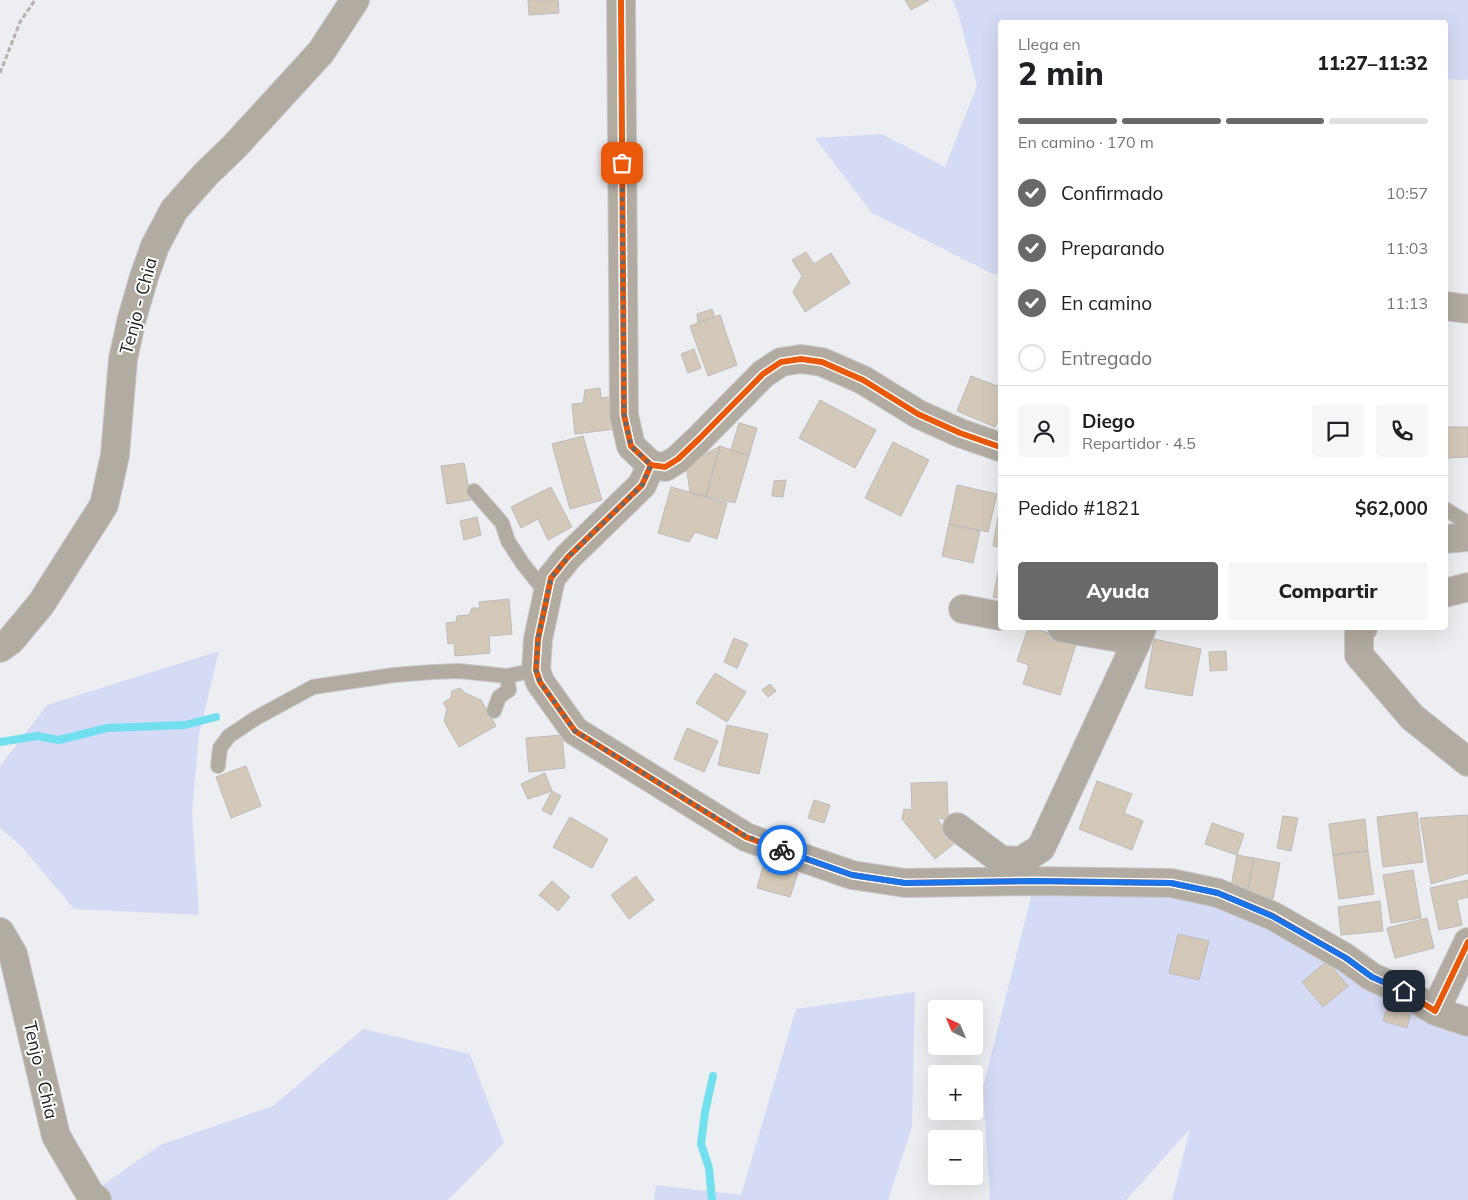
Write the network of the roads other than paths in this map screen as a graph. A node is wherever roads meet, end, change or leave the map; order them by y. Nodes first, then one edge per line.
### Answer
1 (355, 0) edge
2 (621, 0) edge
3 (1448, 306) edge
4 (1468, 309) edge
5 (998, 446) edge
6 (651, 465) junction
7 (474, 491) dead end
8 (1448, 511) edge
9 (1468, 523) edge
10 (1468, 537) edge
11 (1448, 539) edge
12 (1468, 587) edge
13 (1448, 592) edge
14 (547, 594) junction
15 (964, 609) dead end
16 (998, 616) edge
17 (1088, 630) edge
18 (1361, 630) edge
19 (1139, 634) edge
20 (0, 648) edge
21 (536, 670) junction
22 (507, 676) junction
23 (494, 711) dead end
24 (1468, 762) edge
25 (218, 766) dead end
26 (958, 828) dead end
27 (0, 932) edge
28 (1468, 942) edge
29 (1435, 1012) junction
30 (1468, 1022) edge
31 (97, 1200) edge

1 - 20 street, Tenjo - Chia
2 - 6 street
3 - 4 street
5 - 6 street
6 - 14 street
7 - 14 lane
8 - 9 lane
10 - 11 street
12 - 13 street
14 - 21 street
15 - 16 street
17 - 19 street
18 - 24 street
19 - 26 street
21 - 22 lane
21 - 29 street
22 - 23 lane
22 - 25 lane
27 - 31 street, Tenjo - Chia
28 - 29 street
29 - 30 street

